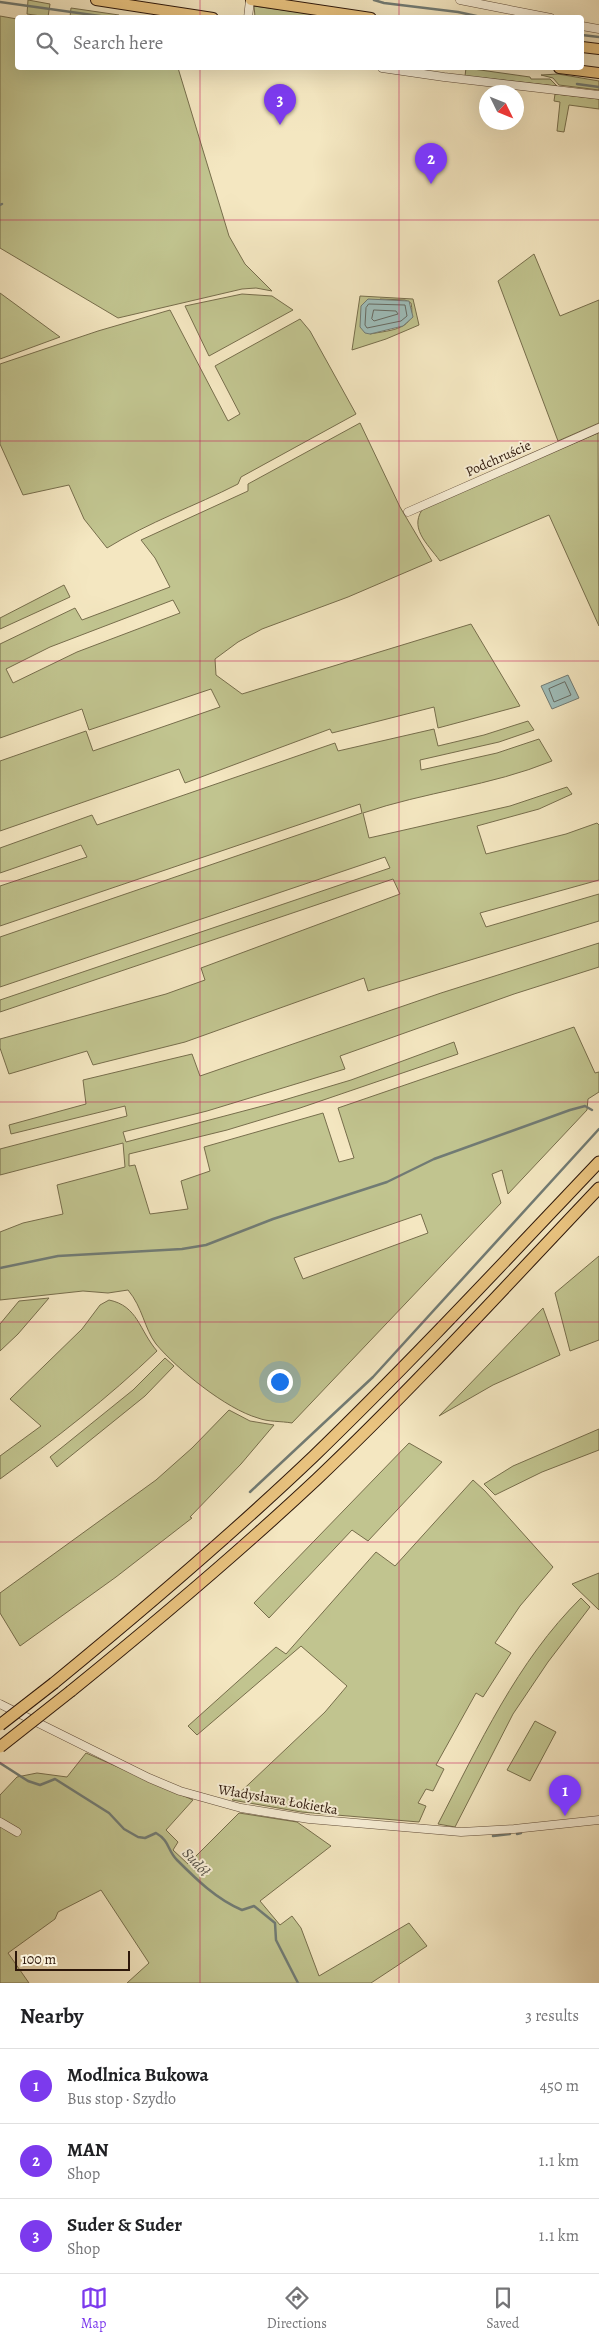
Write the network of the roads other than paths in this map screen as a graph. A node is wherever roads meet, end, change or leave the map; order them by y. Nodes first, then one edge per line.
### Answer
1 (96, 0) edge
2 (250, 0) edge
3 (460, 0) edge
4 (194, 15) edge
5 (248, 15) edge
6 (350, 15) edge
7 (536, 15) edge
8 (584, 26) edge
9 (599, 29) edge
10 (584, 47) edge
11 (599, 49) edge
12 (396, 70) edge
13 (445, 70) edge
14 (575, 70) edge
15 (599, 73) edge
16 (444, 77) junction
17 (599, 95) edge
18 (599, 428) edge
19 (408, 512) dead end
20 (599, 1162) edge
21 (599, 1188) edge
22 (0, 1704) edge
23 (0, 1725) edge
24 (0, 1747) edge
25 (599, 1820) edge
26 (0, 1822) edge
27 (17, 1832) dead end

1 - 4 main road
2 - 5 street
2 - 6 main road
3 - 7 street
8 - 9 street
10 - 11 main road
12 - 16 street
13 - 16 street
14 - 15 main road
16 - 17 street
18 - 19 street, Podchruście
20 - 23 highway, bridge
21 - 24 highway, bridge
22 - 25 street, Władysława Łokietka
26 - 27 street

